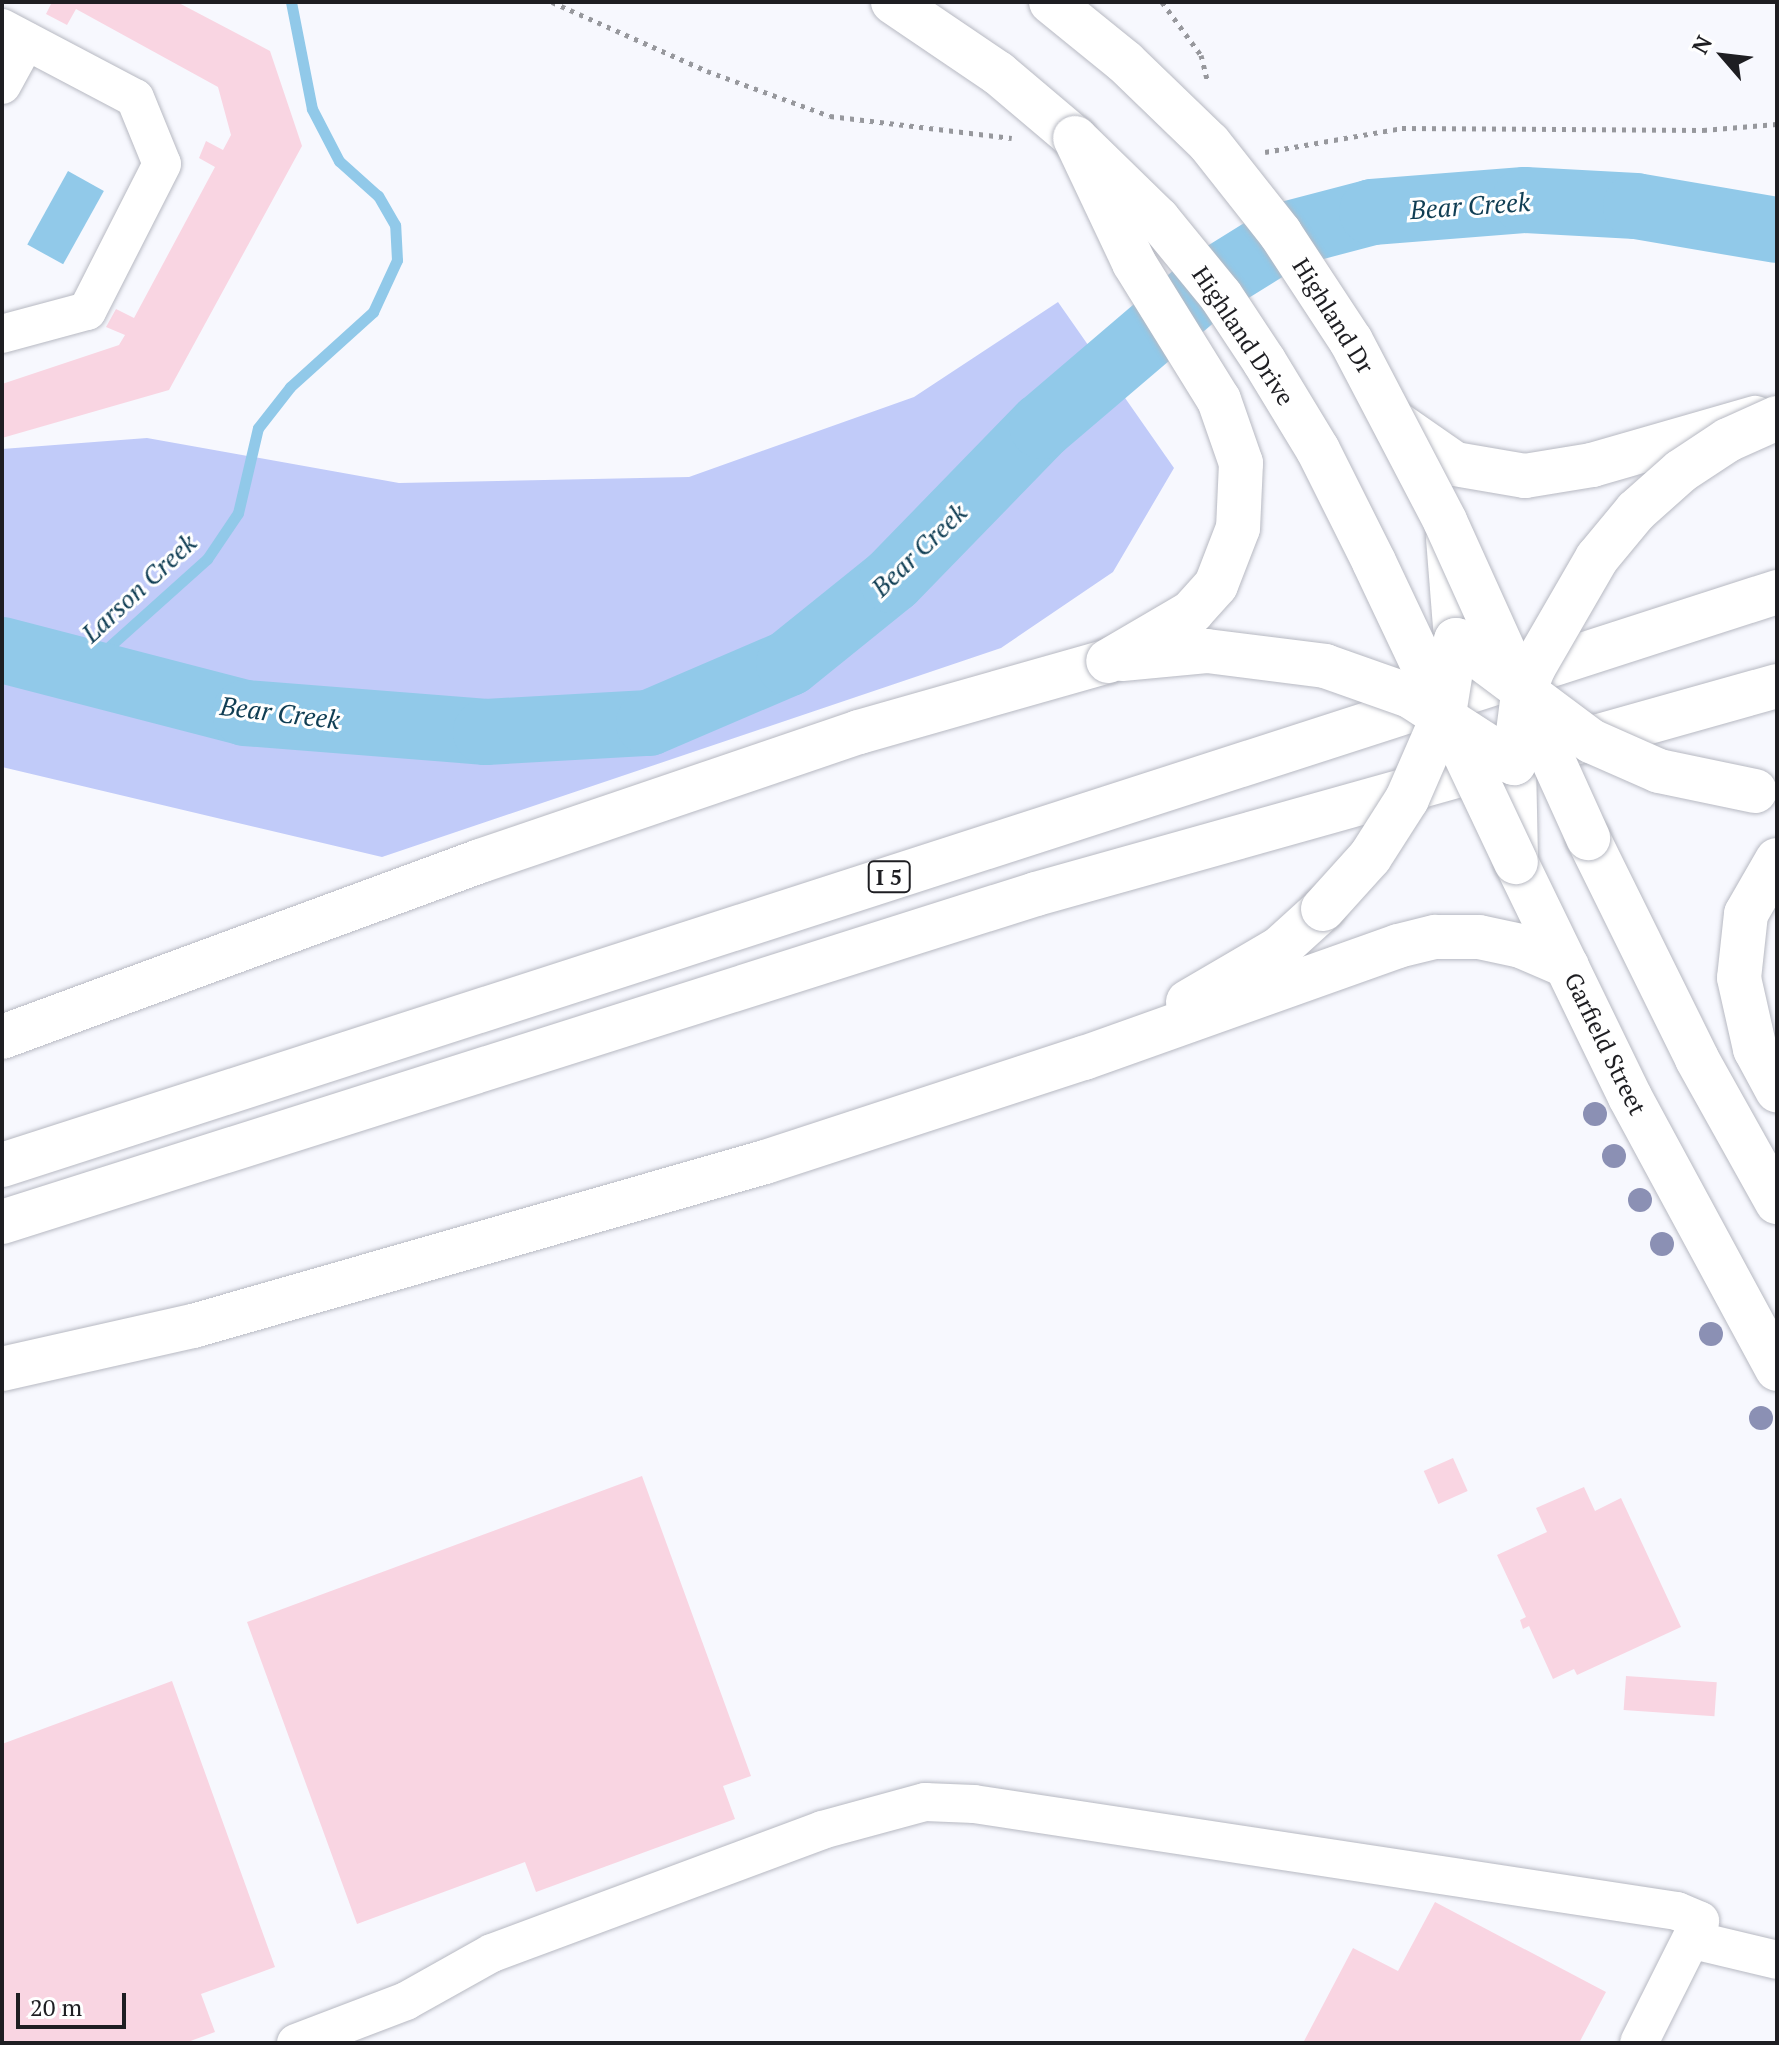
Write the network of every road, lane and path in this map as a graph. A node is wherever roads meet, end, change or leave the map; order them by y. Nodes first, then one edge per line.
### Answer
1 (893, 2) edge
2 (1051, 2) edge
3 (14, 35) edge
4 (2, 85) edge
5 (1075, 138) junction
6 (2, 334) edge
7 (1777, 415) edge
8 (1399, 425) junction
9 (1445, 521) junction
10 (1374, 562) junction
11 (1777, 592) edge
12 (1456, 640) junction
13 (1108, 661) junction
14 (1777, 686) edge
15 (1523, 694) junction
16 (1444, 714) junction
17 (1514, 763) junction
18 (1766, 792) edge
19 (1588, 838) junction
20 (1777, 860) edge
21 (1516, 862) junction
22 (1567, 966) junction
23 (2, 1037) edge
24 (1084, 1058) junction
25 (1777, 1090) edge
26 (2, 1165) edge
27 (1777, 1202) edge
28 (2, 1222) edge
29 (2, 1369) edge
30 (1777, 1369) edge
31 (1693, 1940) junction
32 (1777, 1960) edge
33 (296, 2043) edge
34 (1639, 2043) edge

1 - 5 main road
2 - 8 main road, Highland Dr, bridge
3 - 4 lane
3 - 6 lane
5 - 10 main road, Highland Drive, bridge
5 - 13 main road, bridge
7 - 8 main road
7 - 15 main road, bridge
8 - 9 main road, Highland Dr, bridge
9 - 12 main road, bridge
9 - 15 main road, Highland Dr, bridge
10 - 12 main road, bridge
10 - 16 main road, bridge
11 - 26 main road, I 5
12 - 15 main road, bridge
12 - 16 main road, bridge
13 - 16 main road, bridge
13 - 23 main road
14 - 28 main road
15 - 17 main road, bridge
15 - 18 main road, bridge
15 - 19 main road, bridge
16 - 17 main road, bridge
16 - 21 main road, Garfield Street, bridge
16 - 24 main road, bridge
17 - 19 main road, bridge
17 - 21 main road, bridge
19 - 27 main road
20 - 25 main road
21 - 22 main road, Garfield Street
22 - 24 main road
22 - 30 main road, Garfield Street
24 - 29 main road
31 - 32 lane
31 - 33 lane
31 - 34 lane

